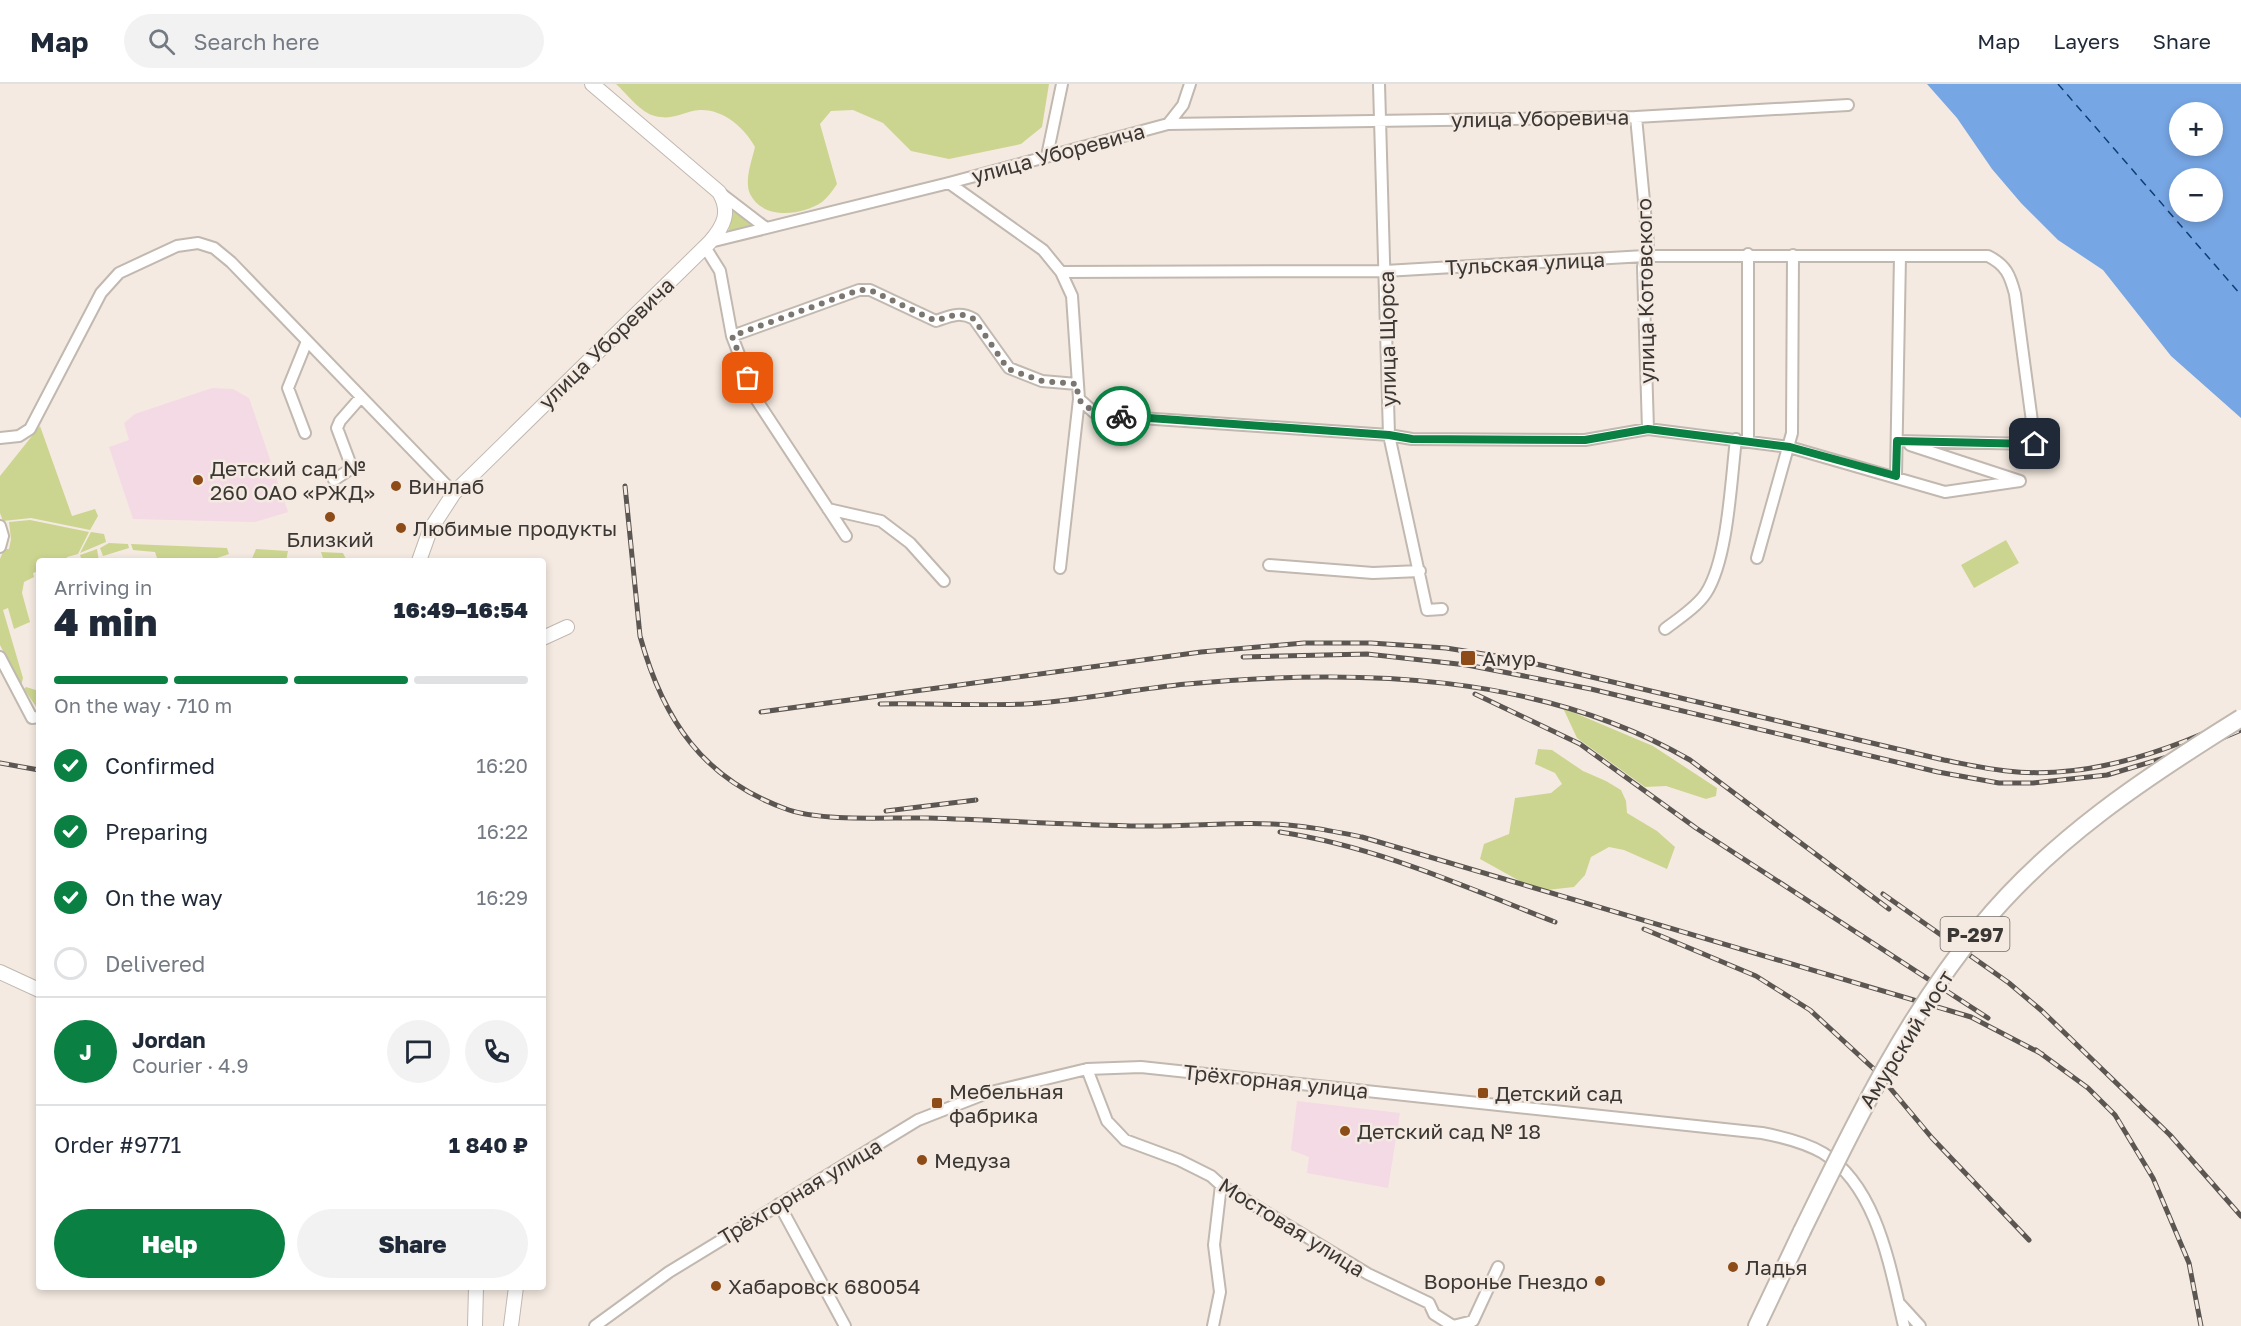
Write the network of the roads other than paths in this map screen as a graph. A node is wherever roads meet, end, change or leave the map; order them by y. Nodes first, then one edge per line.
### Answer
1 (592, 84) edge
2 (1062, 84) edge
3 (1190, 84) edge
4 (1379, 84) edge
5 (1848, 105) dead end
6 (1636, 117) junction
7 (1379, 120) junction
8 (1168, 124) junction
9 (1047, 156) junction
10 (949, 183) junction
11 (719, 192) junction
12 (766, 228) junction
13 (707, 245) junction
14 (1748, 254) junction
15 (1793, 255) junction
16 (1645, 256) junction
17 (1900, 256) junction
18 (1385, 271) junction
19 (1061, 272) junction
20 (732, 336) junction
21 (307, 341) junction
22 (1077, 384) junction
23 (362, 397) junction
24 (1078, 399) junction
25 (1648, 429) junction
26 (305, 433) dead end
27 (1389, 435) junction
28 (0, 438) edge
29 (1742, 439) junction
30 (1897, 441) junction
31 (1790, 447) junction
32 (1896, 476) junction
33 (334, 480) dead end
34 (454, 493) junction
35 (828, 509) junction
36 (0, 526) edge
37 (846, 536) dead end
38 (0, 547) edge
39 (420, 558) edge
40 (1757, 558) dead end
41 (1269, 565) dead end
42 (1060, 568) dead end
43 (1420, 572) junction
44 (944, 581) dead end
45 (1442, 609) dead end
46 (567, 627) dead end
47 (1665, 629) dead end
48 (546, 637) edge
49 (0, 657) edge
50 (36, 717) edge
51 (2241, 718) edge
52 (0, 972) edge
53 (36, 989) edge
54 (1087, 1069) junction
55 (1221, 1185) junction
56 (779, 1204) junction
57 (1498, 1267) dead end
58 (476, 1290) edge
59 (516, 1290) edge
60 (1898, 1303) junction
61 (476, 1326) edge
62 (511, 1326) edge
63 (595, 1326) edge
64 (845, 1326) edge
65 (1213, 1326) edge
66 (1757, 1326) edge
67 (1904, 1326) edge
68 (1920, 1326) edge

1 - 11 main road
2 - 9 street
3 - 8 street
4 - 7 street, улица Щорса
5 - 6 street, улица Уборевича
6 - 7 street, улица Уборевича
6 - 16 street, улица Котовского
7 - 8 street, улица Уборевича
7 - 18 street, улица Щорса
8 - 9 street, улица Уборевича
9 - 10 street, улица Уборевича
10 - 12 street, улица Уборевича
10 - 19 street
11 - 12 street
11 - 13 main road
12 - 13 street, улица Уборевича
13 - 20 street
13 - 34 main road, улица Уборевича
14 - 15 street, Тульская улица
14 - 16 street, Тульская улица
14 - 29 street
15 - 17 street, Тульская улица
15 - 31 street
16 - 18 street, Тульская улица
16 - 25 street, улица Котовского
17 - 30 street
17 - 30 street, Тульская улица
18 - 19 street, Тульская улица
18 - 27 street, улица Щорса
19 - 22 street
20 - 22 street
20 - 35 street
21 - 23 street
21 - 26 street
21 - 28 street
22 - 24 street
23 - 33 street
23 - 34 street
24 - 27 street
24 - 42 street
25 - 27 street
25 - 29 street
27 - 43 street, улица Щорса
29 - 31 street
29 - 47 street
30 - 32 street
30 - 32 street
31 - 32 street
31 - 40 street
34 - 39 main road, улица Уборевича
35 - 37 street
35 - 44 street
36 - 38 street
41 - 43 street
43 - 45 street, улица Щорса
46 - 48 main road
49 - 50 street
51 - 66 highway, Амурский мост / Р-297, bridge
52 - 53 main road
54 - 55 street, Мостовая улица
54 - 56 street, Трёхгорная улица
54 - 60 street, Трёхгорная улица
55 - 57 street, Мостовая улица
55 - 65 street
56 - 63 street, Трёхгорная улица
56 - 64 street
58 - 61 main road
59 - 62 main road
60 - 67 street, Трёхгорная улица
60 - 68 street

